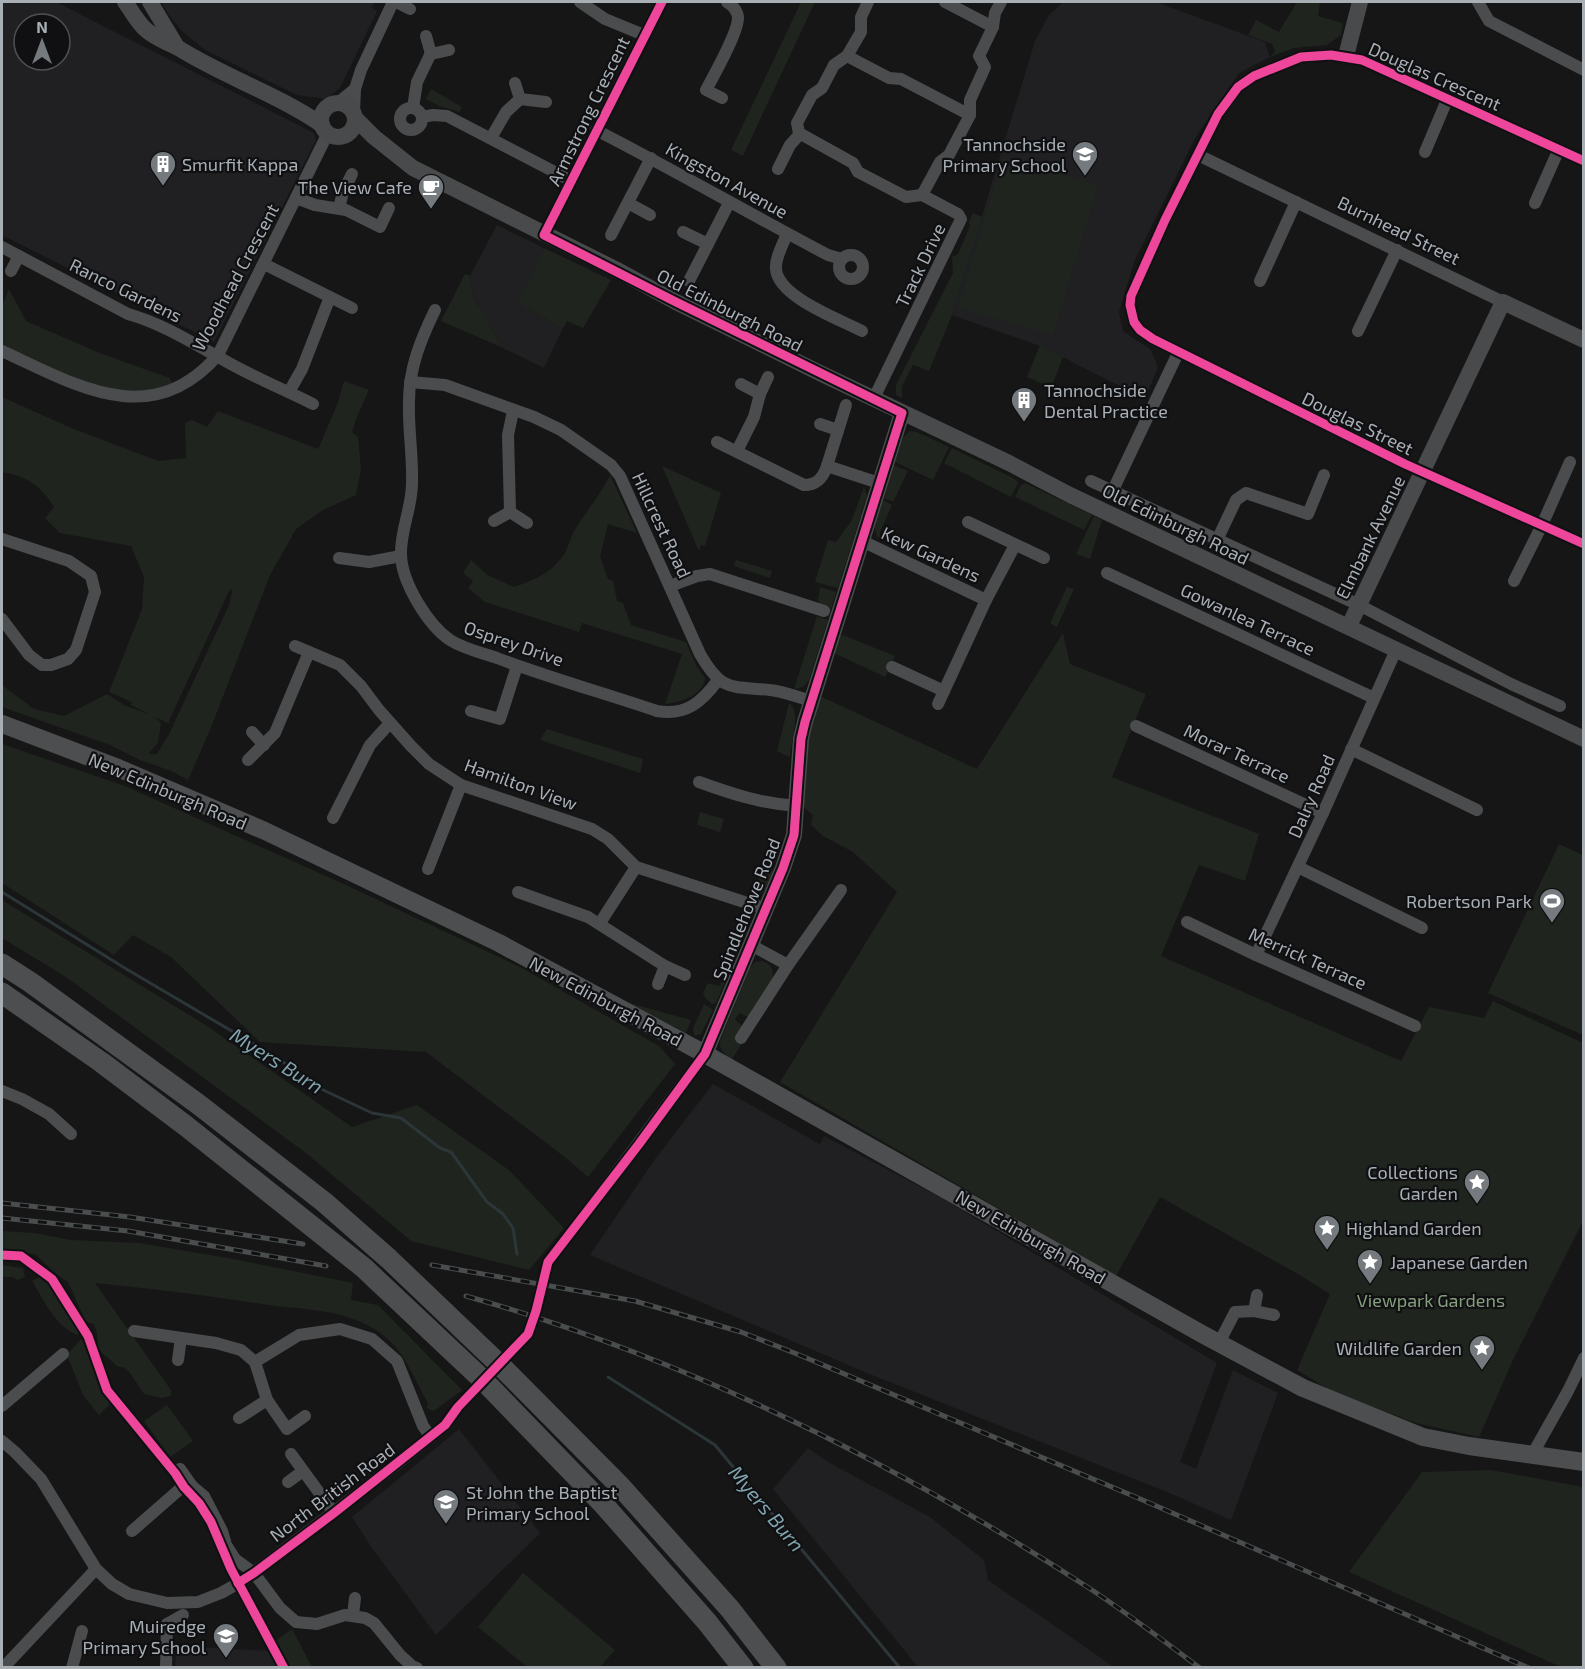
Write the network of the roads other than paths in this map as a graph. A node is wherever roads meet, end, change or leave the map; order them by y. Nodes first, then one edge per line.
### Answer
1 (125, 2) edge
2 (150, 2) edge
3 (394, 2) edge
4 (580, 2) edge
5 (662, 2) edge
6 (727, 2) edge
7 (868, 2) edge
8 (945, 2) edge
9 (1001, 2) edge
10 (1360, 2) edge
11 (1478, 2) edge
12 (410, 9) dead end
13 (993, 27) junction
14 (644, 35) junction
15 (426, 36) dead end
16 (177, 48) junction
17 (449, 50) dead end
18 (431, 53) junction
19 (847, 56) junction
20 (1346, 56) junction
21 (1584, 70) edge
22 (515, 83) dead end
23 (355, 89) junction
24 (722, 98) dead end
25 (520, 99) junction
26 (1447, 99) junction
27 (546, 102) dead end
28 (334, 104) junction
29 (298, 108) junction
30 (354, 115) junction
31 (970, 115) junction
32 (325, 129) junction
33 (596, 130) junction
34 (348, 134) junction
35 (800, 134) junction
36 (374, 137) junction
37 (491, 138) junction
38 (1559, 149) junction
39 (1425, 152) dead end
40 (1198, 156) junction
41 (651, 158) junction
42 (1584, 161) edge
43 (778, 169) dead end
44 (352, 174) dead end
45 (572, 181) junction
46 (922, 195) junction
47 (296, 198) junction
48 (1296, 202) junction
49 (628, 203) junction
50 (729, 203) junction
51 (1535, 203) dead end
52 (339, 208) junction
53 (389, 208) dead end
54 (650, 215) dead end
55 (683, 232) dead end
56 (787, 234) junction
57 (544, 235) junction
58 (611, 235) dead end
59 (708, 244) junction
60 (2, 247) edge
61 (1397, 250) junction
62 (19, 256) junction
63 (842, 259) dead end
64 (264, 264) junction
65 (11, 272) dead end
66 (689, 281) dead end
67 (1260, 281) dead end
68 (330, 297) junction
69 (1503, 302) junction
70 (352, 308) dead end
71 (435, 310) dead end
72 (1131, 313) joint
73 (862, 331) dead end
74 (1358, 332) dead end
75 (1584, 340) edge
76 (2, 351) edge
77 (1178, 353) junction
78 (218, 355) junction
79 (768, 377) dead end
80 (410, 382) junction
81 (741, 384) dead end
82 (289, 392) junction
83 (760, 394) junction
84 (874, 398) junction
85 (313, 404) dead end
86 (846, 405) dead end
87 (513, 411) junction
88 (902, 413) junction
89 (820, 424) dead end
90 (838, 430) junction
91 (717, 442) dead end
92 (737, 452) junction
93 (1570, 462) dead end
94 (827, 466) junction
95 (1423, 473) junction
96 (1324, 475) dead end
97 (1091, 481) dead end
98 (879, 483) junction
99 (1113, 490) junction
100 (510, 512) junction
101 (494, 521) dead end
102 (968, 522) dead end
103 (527, 524) dead end
104 (1542, 525) junction
105 (1218, 538) junction
106 (2, 539) edge
107 (862, 541) junction
108 (1584, 544) edge
109 (1015, 545) junction
110 (401, 556) junction
111 (339, 558) dead end
112 (1044, 558) dead end
113 (1107, 573) dead end
114 (1514, 581) dead end
115 (670, 586) junction
116 (986, 600) junction
117 (1359, 605) junction
118 (825, 611) dead end
119 (2, 619) edge
120 (1349, 626) junction
121 (295, 646) dead end
122 (1396, 650) junction
123 (309, 652) junction
124 (518, 666) junction
125 (892, 667) dead end
126 (718, 680) junction
127 (944, 691) junction
128 (1374, 698) junction
129 (811, 701) junction
130 (938, 704) dead end
131 (1560, 706) dead end
132 (471, 711) dead end
133 (390, 723) junction
134 (2, 724) edge
135 (1136, 726) dead end
136 (252, 732) dead end
137 (1584, 739) edge
138 (264, 745) junction
139 (1351, 749) junction
140 (248, 760) dead end
141 (699, 783) dead end
142 (461, 784) junction
143 (798, 806) junction
144 (1477, 810) dead end
145 (1323, 813) junction
146 (333, 818) dead end
147 (636, 867) junction
148 (1298, 867) junction
149 (428, 868) dead end
150 (841, 890) dead end
151 (518, 892) dead end
152 (766, 909) junction
153 (1187, 922) dead end
154 (600, 923) junction
155 (1422, 928) dead end
156 (751, 945) junction
157 (1256, 955) junction
158 (2, 964) edge
159 (665, 966) junction
160 (788, 966) junction
161 (685, 975) dead end
162 (658, 984) dead end
163 (2, 993) edge
164 (739, 1017) dead end
165 (750, 1026) junction
166 (1414, 1026) dead end
167 (741, 1038) dead end
168 (705, 1054) junction
169 (2, 1091) edge
170 (70, 1134) dead end
171 (588, 1210) dead end
172 (1257, 1294) dead end
173 (1254, 1311) junction
174 (1274, 1315) dead end
175 (134, 1331) dead end
176 (181, 1338) junction
177 (1219, 1343) junction
178 (63, 1354) dead end
179 (1584, 1358) edge
180 (178, 1360) dead end
181 (255, 1362) junction
182 (267, 1400) junction
183 (2, 1406) edge
184 (305, 1416) dead end
185 (239, 1418) dead end
186 (445, 1425) dead end
187 (430, 1437) junction
188 (2, 1441) edge
189 (291, 1454) dead end
190 (1532, 1455) junction
191 (1584, 1462) edge
192 (180, 1469) dead end
193 (303, 1471) junction
194 (288, 1482) dead end
195 (192, 1486) junction
196 (334, 1513) junction
197 (132, 1531) dead end
198 (96, 1569) junction
199 (254, 1573) junction
200 (355, 1598) dead end
201 (183, 1615) dead end
202 (353, 1615) junction
203 (154, 1618) dead end
204 (167, 1624) junction
205 (82, 1631) dead end
206 (4, 1662) edge
207 (413, 1667) edge
208 (72, 1668) edge
209 (166, 1668) edge
210 (743, 1668) edge
211 (776, 1668) edge

1 - 16 main road
2 - 16 main road
3 - 12 street
3 - 23 street
4 - 14 street
5 - 14 street, Armstrong Crescent
6 - 24 street
7 - 19 street
8 - 13 street
9 - 13 street
10 - 20 main road
11 - 21 street
13 - 31 street
14 - 33 street, Armstrong Crescent
15 - 18 street
16 - 29 main road
17 - 18 street
18 - 37 street
19 - 31 street
19 - 35 street
20 - 26 street, Douglas Crescent
20 - 40 street, Douglas Crescent
22 - 25 street
23 - 28 street
23 - 30 street
25 - 27 street
25 - 37 street
26 - 38 street, Douglas Crescent
26 - 39 street
28 - 29 main road
28 - 30 main road, Old Edinburgh Road
28 - 32 main road
29 - 32 main road
30 - 34 main road
30 - 36 main road, Old Edinburgh Road
31 - 46 street
32 - 34 main road
32 - 47 street, Woodhead Crescent
33 - 41 street, Kingston Avenue
33 - 45 street, Armstrong Crescent
34 - 36 main road
35 - 43 street
35 - 46 street, Track Drive
36 - 57 main road, Old Edinburgh Road
37 - 45 street
38 - 42 street, Douglas Crescent
38 - 51 street
40 - 48 street, Burnhead Street
40 - 72 street, Douglas Crescent
41 - 49 street
41 - 50 street, Kingston Avenue
44 - 52 street
45 - 57 street, Armstrong Crescent
46 - 84 street, Track Drive
47 - 52 street
47 - 64 street, Woodhead Crescent
48 - 61 street, Burnhead Street
48 - 67 street
49 - 54 street
49 - 58 street
50 - 56 street, Kingston Avenue
50 - 59 street
52 - 53 street
55 - 59 street
56 - 63 street, Kingston Avenue
56 - 73 street
57 - 84 main road, Old Edinburgh Road
59 - 66 street
60 - 62 street, Ranco Gardens
61 - 69 street, Burnhead Street
61 - 74 street
62 - 65 street
62 - 78 street, Ranco Gardens
64 - 68 street
64 - 78 street, Woodhead Crescent
68 - 70 street
68 - 82 street
69 - 75 main road, Burnhead Street
69 - 95 main road, Elmbank Avenue
71 - 80 street, Osprey Drive
72 - 77 street, Douglas Street
76 - 78 street, Woodhead Crescent
77 - 95 street, Douglas Street
77 - 99 street
78 - 82 street, Ranco Gardens
79 - 83 street
80 - 87 street, Hillcrest Road
80 - 110 street, Osprey Drive
81 - 83 street
82 - 85 street, Ranco Gardens
83 - 92 street
84 - 88 main road, Old Edinburgh Road
86 - 90 street
87 - 100 street
87 - 115 street, Hillcrest Road
88 - 98 main road, Spindlehowe Road
88 - 120 main road, Old Edinburgh Road
89 - 90 street
90 - 94 street
91 - 92 street
92 - 94 street
93 - 104 street
94 - 98 street
95 - 104 street, Douglas Street
95 - 117 main road, Elmbank Avenue
96 - 105 street
97 - 99 street, Old Edinburgh Road
98 - 107 main road, Spindlehowe Road
99 - 105 street, Old Edinburgh Road
100 - 101 street
100 - 103 street
102 - 109 street
104 - 108 street, Douglas Street
104 - 114 street
105 - 117 street, Old Edinburgh Road
106 - 119 street
107 - 116 street, Kew Gardens
107 - 129 main road, Spindlehowe Road
109 - 112 street
109 - 116 street, Kew Gardens
110 - 111 street
110 - 124 street, Osprey Drive
113 - 128 street, Gowanlea Terrace
115 - 118 street
115 - 126 street, Hillcrest Road
116 - 127 street, Kew Gardens
117 - 120 main road, Elmbank Avenue
117 - 131 street, Old Edinburgh Road
120 - 122 main road, Old Edinburgh Road
121 - 123 street, Hamilton View
122 - 128 street, Dalry Road
122 - 137 main road, Old Edinburgh Road
123 - 133 street, Hamilton View
123 - 138 street
124 - 126 street, Osprey Drive
124 - 132 street
125 - 127 street
126 - 129 street
127 - 130 street, Kew Gardens
128 - 139 street, Dalry Road
129 - 143 main road, Spindlehowe Road
133 - 142 street, Hamilton View
133 - 146 street
134 - 168 main road, New Edinburgh Road
135 - 145 street, Morar Terrace
136 - 138 street
138 - 140 street
139 - 144 street
139 - 145 street, Dalry Road
141 - 143 street
142 - 147 street, Hamilton View
142 - 149 street
143 - 152 main road, Spindlehowe Road
145 - 148 street, Dalry Road
147 - 152 street, Hamilton View
147 - 154 street
148 - 155 street
148 - 157 street, Dalry Road
150 - 160 street
151 - 154 street
152 - 156 main road, Spindlehowe Road
153 - 157 street, Merrick Terrace
154 - 159 street
156 - 160 street
156 - 168 main road, Spindlehowe Road
157 - 166 street, Merrick Terrace
158 - 211 highway
159 - 161 street
159 - 162 street
160 - 165 street
163 - 210 highway
164 - 165 street
165 - 167 street
168 - 171 street, Spindlehowe Road
168 - 177 main road, New Edinburgh Road
169 - 170 street
172 - 173 street
173 - 174 street
173 - 177 street
175 - 176 street
176 - 180 street
176 - 181 street
177 - 190 main road, New Edinburgh Road
178 - 183 street
179 - 190 street
181 - 182 street
181 - 187 street
182 - 184 street
182 - 185 street
186 - 187 street, North British Road
187 - 196 street, North British Road
188 - 198 street, North British Road
189 - 193 street
190 - 191 main road, New Edinburgh Road
192 - 195 street
193 - 194 street
193 - 196 street
195 - 197 street
195 - 199 street
196 - 199 street, North British Road
198 - 199 street, North British Road
198 - 206 street
199 - 202 street
200 - 202 street
201 - 204 street
202 - 207 street
203 - 204 street
204 - 209 street
205 - 208 street

